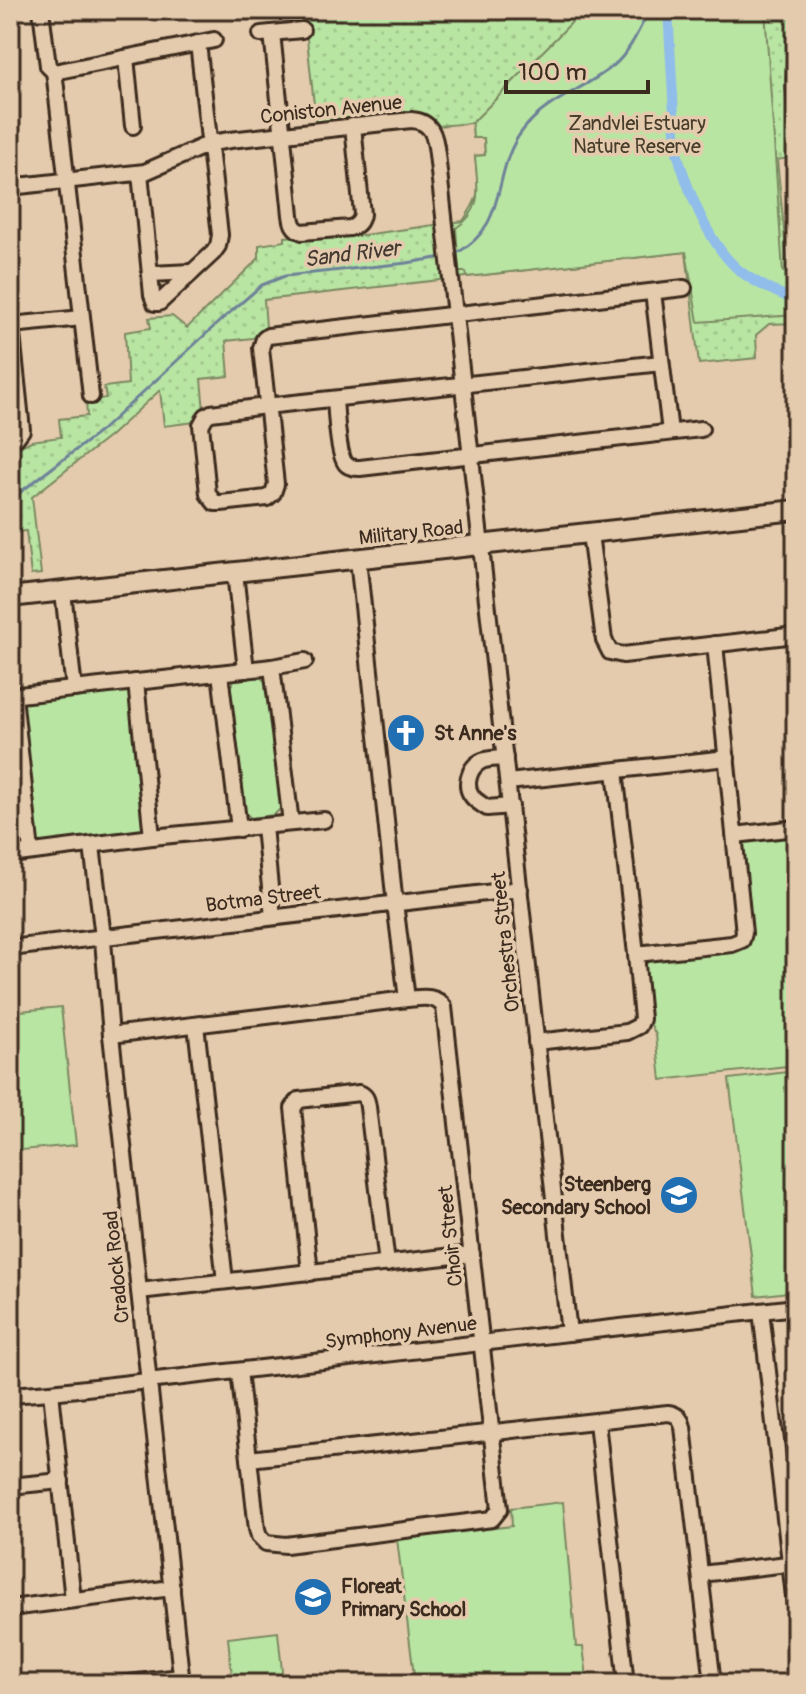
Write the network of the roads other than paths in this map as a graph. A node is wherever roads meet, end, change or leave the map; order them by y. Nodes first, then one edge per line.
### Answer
1 (41, 10) edge
2 (302, 30) dead end
3 (214, 40) dead end
4 (198, 43) junction
5 (126, 58) junction
6 (54, 72) junction
7 (133, 126) dead end
8 (353, 126) junction
9 (282, 134) junction
10 (211, 143) junction
11 (140, 173) junction
12 (67, 181) junction
13 (10, 187) edge
14 (192, 272) junction
15 (150, 274) junction
16 (684, 288) dead end
17 (653, 292) junction
18 (455, 313) junction
19 (10, 315) edge
20 (82, 318) junction
21 (11, 325) edge
22 (661, 363) junction
23 (463, 385) junction
24 (91, 396) dead end
25 (335, 399) junction
26 (266, 406) junction
27 (701, 429) dead end
28 (670, 432) junction
29 (10, 440) edge
30 (470, 455) junction
31 (796, 510) edge
32 (590, 534) junction
33 (481, 546) junction
34 (358, 559) junction
35 (235, 573) junction
36 (63, 592) junction
37 (10, 598) edge
38 (796, 635) edge
39 (715, 644) junction
40 (305, 661) dead end
41 (272, 667) junction
42 (246, 670) junction
43 (220, 673) junction
44 (136, 682) junction
45 (74, 689) junction
46 (12, 696) edge
47 (505, 758) junction
48 (727, 758) junction
49 (615, 771) junction
50 (508, 782) junction
51 (511, 806) junction
52 (324, 820) dead end
53 (291, 823) junction
54 (264, 827) junction
55 (796, 828) edge
56 (239, 829) junction
57 (735, 835) junction
58 (152, 837) junction
59 (92, 846) junction
60 (31, 852) junction
61 (10, 855) edge
62 (520, 889) junction
63 (395, 904) junction
64 (273, 917) junction
65 (103, 938) junction
66 (10, 948) edge
67 (636, 954) junction
68 (407, 999) junction
69 (196, 1025) junction
70 (111, 1035) junction
71 (536, 1042) junction
72 (472, 1254) junction
73 (387, 1264) junction
74 (310, 1273) junction
75 (225, 1281) junction
76 (139, 1291) junction
77 (796, 1307) edge
78 (761, 1311) junction
79 (569, 1333) junction
80 (482, 1343) junction
81 (239, 1371) junction
82 (149, 1381) junction
83 (51, 1392) junction
84 (10, 1395) edge
85 (597, 1422) junction
86 (492, 1432) junction
87 (249, 1459) junction
88 (61, 1481) junction
89 (10, 1486) edge
90 (793, 1564) edge
91 (701, 1574) junction
92 (172, 1588) junction
93 (73, 1600) junction
94 (10, 1608) edge
95 (796, 1614) edge
96 (181, 1680) edge
97 (120, 1684) edge
98 (626, 1684) edge
99 (713, 1684) edge

1 - 6 street
2 - 9 street
3 - 4 street
4 - 5 street
4 - 10 street
5 - 6 street
5 - 7 street
6 - 12 street
8 - 9 street, Coniston Avenue
8 - 9 street
8 - 18 street, Coniston Avenue
9 - 10 street, Coniston Avenue
10 - 11 street, Coniston Avenue
10 - 14 street
11 - 12 street, Coniston Avenue
11 - 15 street
12 - 13 street, Coniston Avenue
12 - 20 street
14 - 15 street
14 - 15 street
16 - 17 street
17 - 18 street
17 - 22 street
18 - 23 street, Coniston Avenue
18 - 26 street
19 - 21 street
20 - 21 street
20 - 24 street
21 - 29 street
22 - 23 street
22 - 28 street
23 - 25 street
23 - 30 street, Coniston Avenue
25 - 26 street
25 - 30 street
26 - 26 street
27 - 28 street
28 - 30 street
30 - 33 street, Coniston Avenue
31 - 32 main road, Military Road
32 - 33 main road, Military Road
32 - 39 street
33 - 34 main road, Military Road
33 - 47 street, Orchestra Street
34 - 35 main road, Military Road
34 - 63 street
35 - 36 main road, Military Road
35 - 42 street
36 - 37 main road, Military Road
36 - 45 street
38 - 39 street
39 - 48 street
40 - 41 street
41 - 42 street
41 - 53 street
42 - 43 street
43 - 44 street
43 - 56 street
44 - 45 street
44 - 58 street
45 - 46 street
46 - 60 street
47 - 50 street, Orchestra Street
47 - 51 street
48 - 49 street
48 - 57 street
49 - 50 street
49 - 67 street
50 - 51 street, Orchestra Street
51 - 62 street, Orchestra Street
52 - 53 street
53 - 54 street
54 - 56 street
54 - 64 street
55 - 57 street
56 - 58 street
57 - 67 street
58 - 59 street
59 - 60 street
59 - 65 street, Cradock Road
60 - 61 street
62 - 63 street, Botma Street
62 - 71 street, Orchestra Street
63 - 64 street, Botma Street
63 - 68 street
64 - 65 street, Botma Street
65 - 66 street, Botma Street
65 - 70 street, Cradock Road
67 - 71 street
68 - 69 street
68 - 72 street, Choir Street
69 - 70 street
69 - 75 street
70 - 76 street, Cradock Road
71 - 79 street, Orchestra Street
72 - 73 street
72 - 80 street, Choir Street
73 - 74 street
73 - 74 street
74 - 75 street
75 - 76 street
76 - 82 street, Cradock Road
77 - 78 street, Symphony Avenue
78 - 79 street, Symphony Avenue
78 - 90 street
79 - 80 street, Symphony Avenue
80 - 81 street, Symphony Avenue
80 - 86 street, Choir Street
81 - 82 street, Symphony Avenue
81 - 87 street
82 - 83 street, Symphony Avenue
82 - 92 street, Cradock Road
83 - 84 street, Symphony Avenue
83 - 88 street
85 - 86 street
85 - 91 street
85 - 98 street
86 - 87 street
86 - 87 street, Choir Street
88 - 89 street
88 - 93 street
90 - 91 street
90 - 95 street
91 - 99 street
92 - 93 street
92 - 96 street, Cradock Road
93 - 94 street
96 - 97 street

